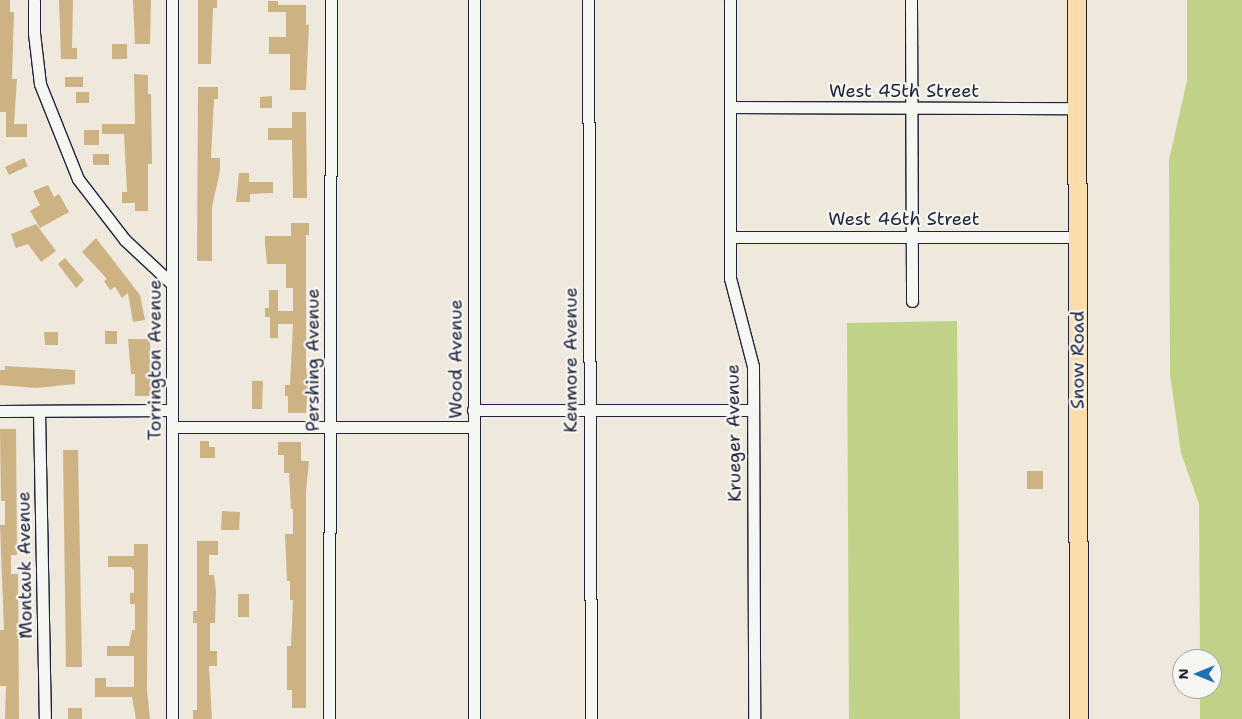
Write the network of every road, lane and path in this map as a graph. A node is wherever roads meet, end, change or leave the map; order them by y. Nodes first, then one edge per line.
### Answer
1 (34, 0) edge
2 (172, 0) edge
3 (331, 0) edge
4 (474, 0) edge
5 (588, 0) edge
6 (730, 0) edge
7 (911, 0) edge
8 (1078, 0) edge
9 (730, 107) junction
10 (1078, 108) junction
11 (912, 109) junction
12 (730, 237) junction
13 (912, 237) junction
14 (1078, 237) junction
15 (172, 284) junction
16 (912, 302) dead end
17 (588, 408) junction
18 (172, 410) junction
19 (473, 410) junction
20 (753, 410) junction
21 (0, 411) edge
22 (39, 411) junction
23 (172, 427) junction
24 (331, 427) junction
25 (473, 427) junction
26 (45, 719) edge
27 (172, 719) edge
28 (329, 719) edge
29 (474, 719) edge
30 (590, 719) edge
31 (754, 719) edge
32 (1079, 719) edge

1 - 15 street
2 - 15 street, Torrington Avenue
3 - 24 street, Pershing Avenue
4 - 19 street, Wood Avenue
5 - 17 street, Kenmore Avenue
6 - 9 street, Krueger Avenue
7 - 11 street
8 - 10 main road, Snow Road
9 - 11 street, West 45th Street
9 - 12 street, Krueger Avenue
10 - 11 street, West 45th Street
10 - 14 main road, Snow Road
11 - 13 street
12 - 13 street, West 46th Street
12 - 20 street, Krueger Avenue
13 - 14 street, West 46th Street
13 - 16 street
14 - 32 main road, Snow Road
15 - 18 street, Torrington Avenue
17 - 19 street
17 - 20 street
17 - 30 street, Kenmore Avenue
18 - 22 street
18 - 23 street, Torrington Avenue
19 - 25 street, Wood Avenue
20 - 31 street, Krueger Avenue
21 - 22 street
22 - 26 street, Montauk Avenue
23 - 24 street
23 - 27 street, Torrington Avenue
24 - 25 street
24 - 28 street, Pershing Avenue
25 - 29 street, Wood Avenue

